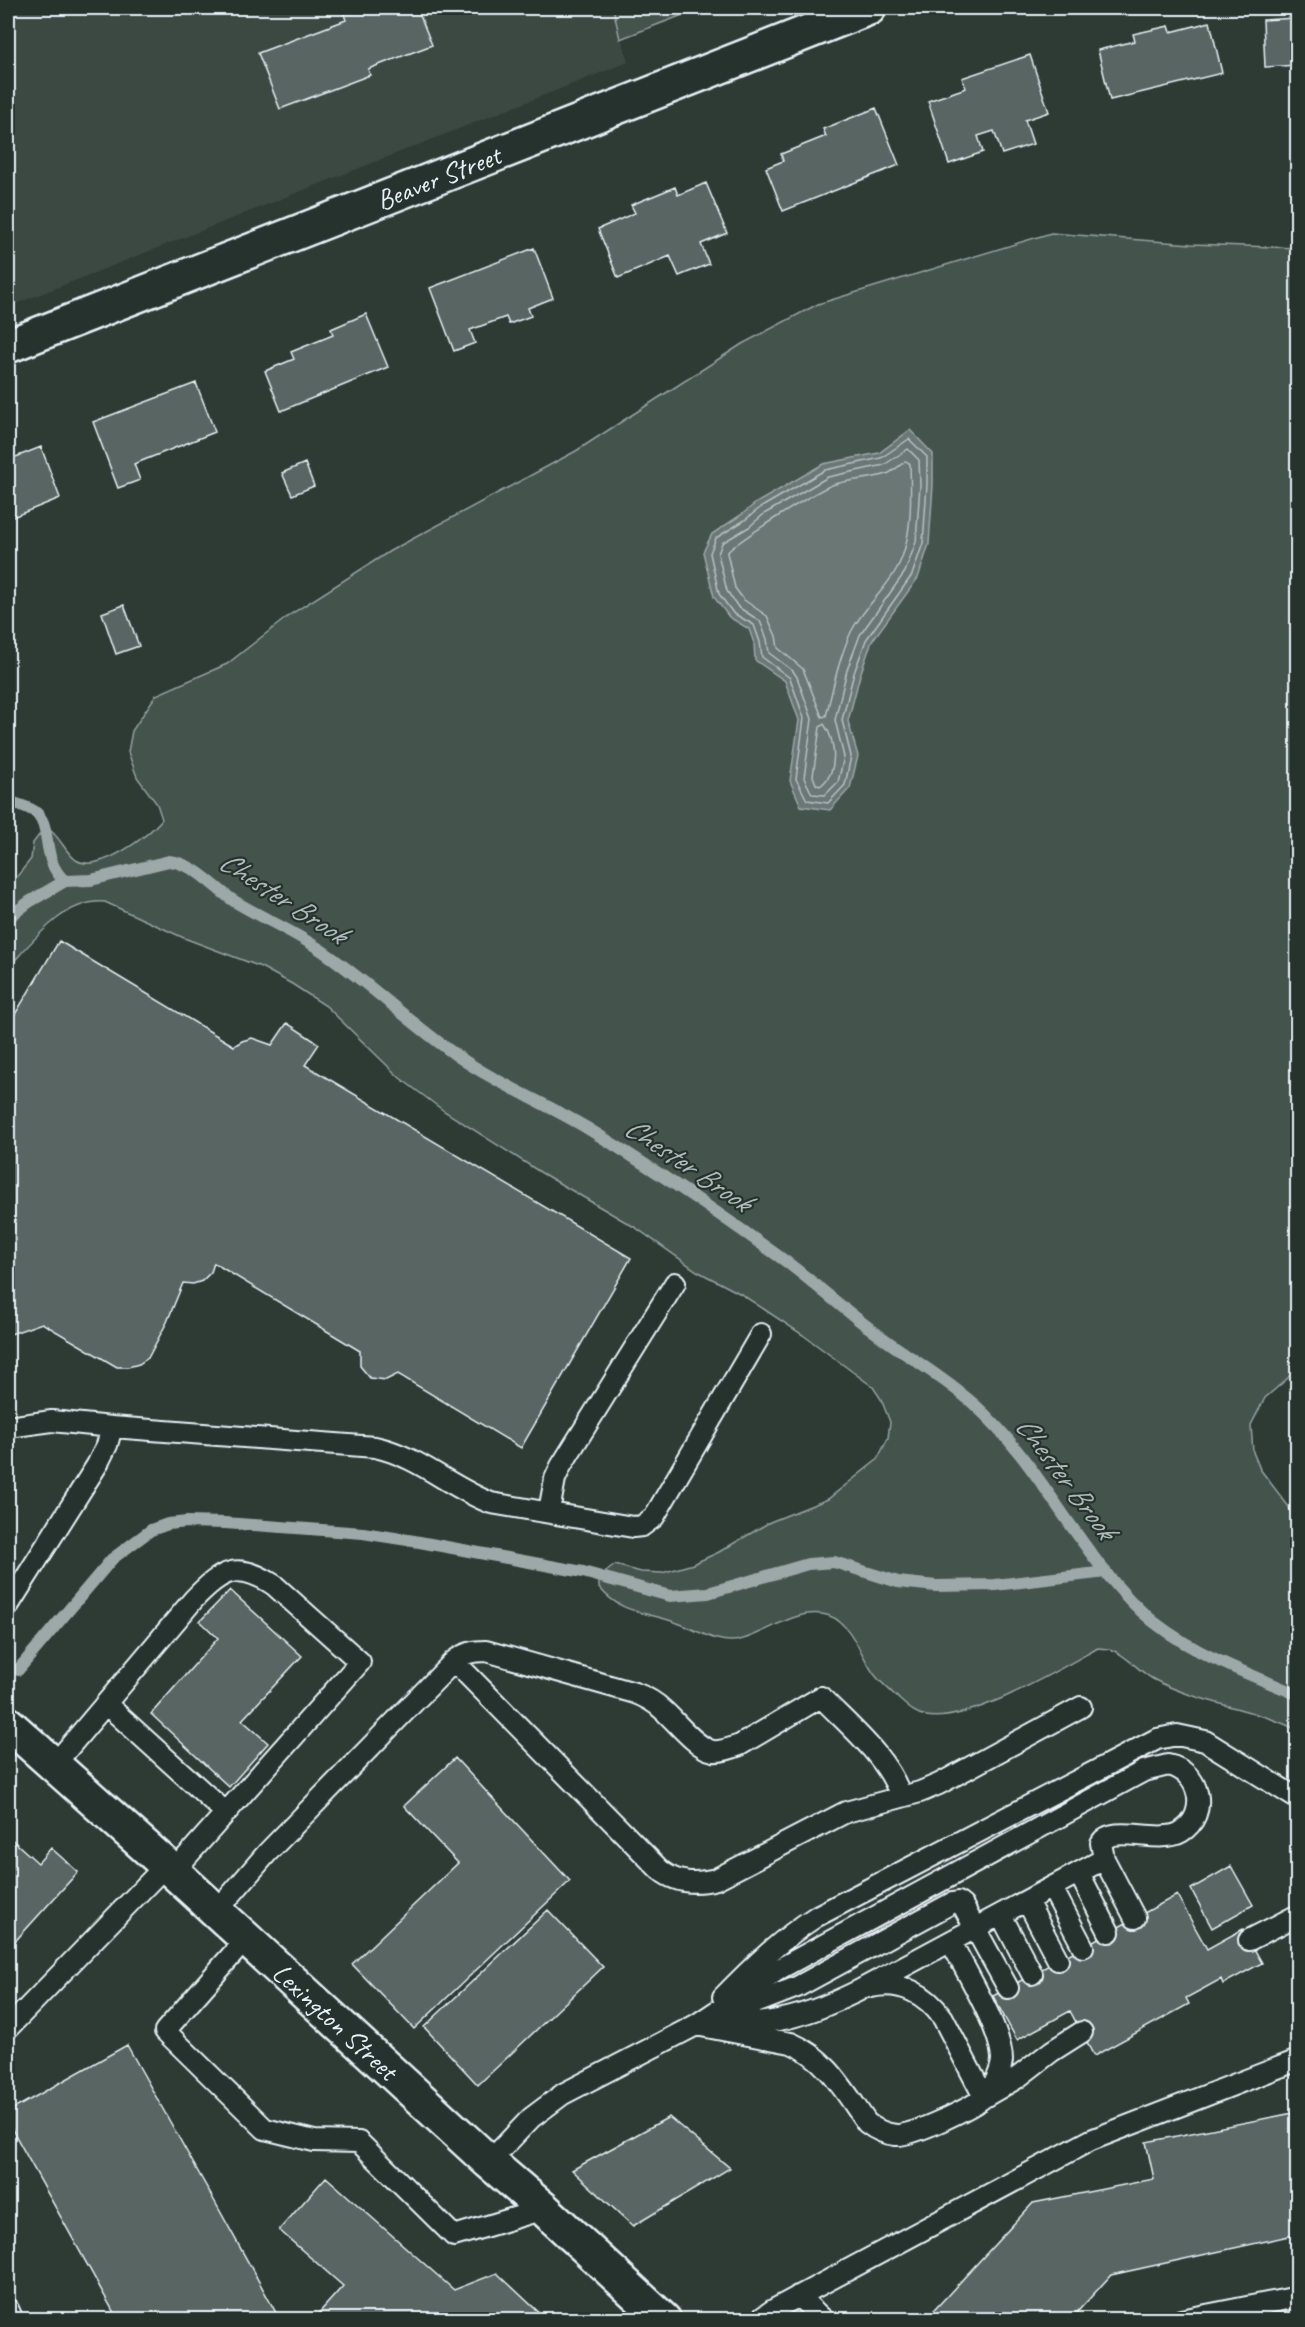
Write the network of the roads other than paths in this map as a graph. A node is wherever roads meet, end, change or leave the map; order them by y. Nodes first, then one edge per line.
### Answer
1 (869, 8) edge
2 (8, 346) edge
3 (675, 1283) dead end
4 (761, 1334) dead end
5 (8, 1427) edge
6 (112, 1427) junction
7 (549, 1511) junction
8 (8, 1606) edge
9 (454, 1661) junction
10 (106, 1704) junction
11 (1081, 1707) dead end
12 (8, 1724) edge
13 (54, 1766) junction
14 (901, 1797) junction
15 (1298, 1799) edge
16 (226, 1813) junction
17 (1104, 1859) junction
18 (169, 1869) junction
19 (1079, 1873) junction
20 (1052, 1888) junction
21 (1027, 1901) junction
22 (216, 1912) junction
23 (1001, 1915) junction
24 (1298, 1915) edge
25 (1135, 1918) dead end
26 (976, 1929) junction
27 (1109, 1932) dead end
28 (246, 1940) junction
29 (1249, 1941) dead end
30 (951, 1942) junction
31 (1083, 1947) dead end
32 (1058, 1960) dead end
33 (1032, 1974) dead end
34 (1008, 1988) dead end
35 (858, 1990) junction
36 (696, 2025) junction
37 (8, 2028) edge
38 (1082, 2032) dead end
39 (1298, 2060) edge
40 (984, 2097) junction
41 (489, 2162) junction
42 (544, 2209) junction
43 (798, 2296) junction
44 (1298, 2297) edge
45 (8, 2309) edge
46 (13, 2319) edge
47 (664, 2319) edge
48 (759, 2319) edge
49 (824, 2319) edge
50 (1181, 2319) edge

1 - 2 main road, Beaver Street
3 - 7 lane
4 - 7 lane
5 - 6 lane
6 - 7 lane
6 - 8 lane
9 - 14 lane
9 - 14 lane
9 - 22 lane
10 - 13 lane
10 - 16 lane
10 - 16 lane
11 - 14 lane
12 - 13 main road, Lexington Street
13 - 18 main road, Lexington Street
15 - 36 lane
16 - 18 lane
17 - 19 lane
17 - 25 lane
17 - 36 lane
18 - 22 main road, Lexington Street
18 - 37 lane
19 - 20 lane
19 - 27 lane
20 - 21 lane
20 - 31 lane
21 - 23 lane
21 - 32 lane
22 - 28 main road, Lexington Street
23 - 26 lane
23 - 33 lane
24 - 29 lane
26 - 30 lane
26 - 34 lane
26 - 36 lane
28 - 41 main road, Lexington Street
28 - 42 lane
30 - 35 lane
30 - 40 lane
35 - 36 lane
35 - 40 lane
36 - 40 lane
36 - 41 lane
38 - 40 lane
39 - 43 lane
41 - 42 main road, Lexington Street
42 - 47 main road, Lexington Street
43 - 48 lane
43 - 49 lane
44 - 50 lane
45 - 46 lane

